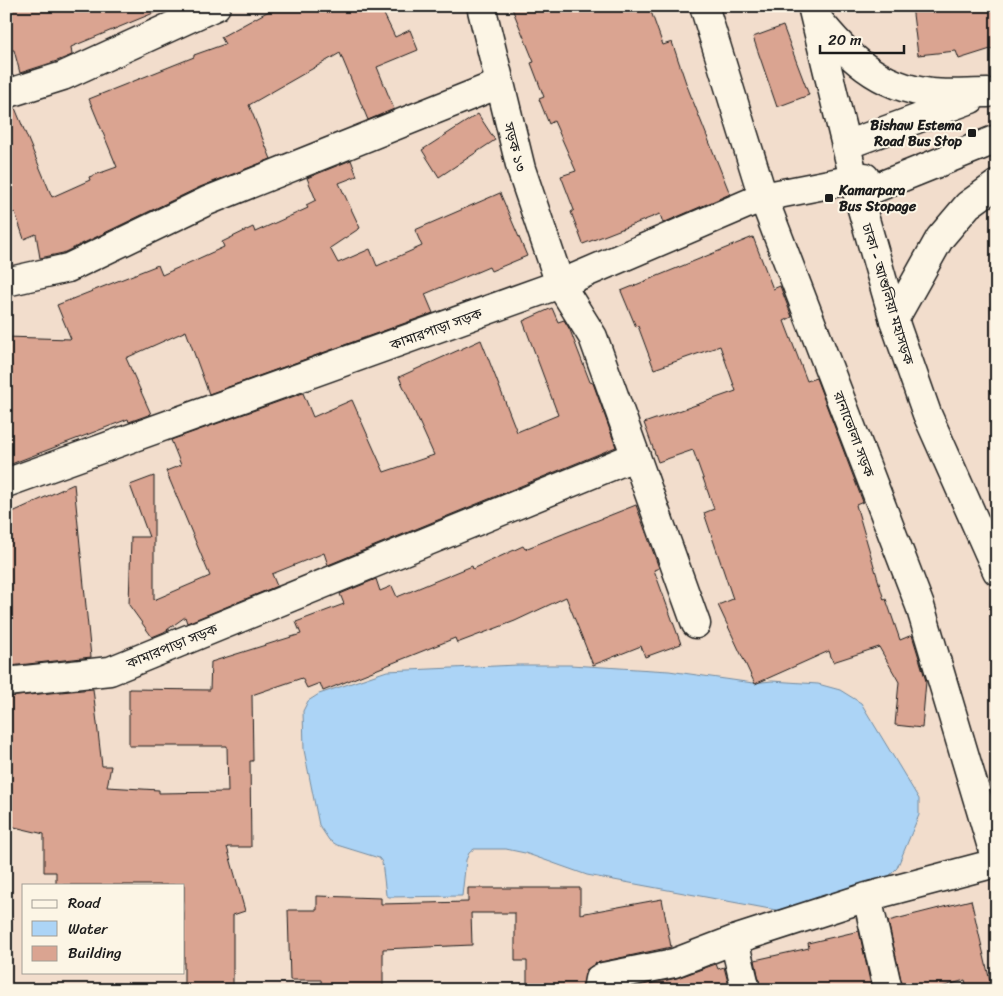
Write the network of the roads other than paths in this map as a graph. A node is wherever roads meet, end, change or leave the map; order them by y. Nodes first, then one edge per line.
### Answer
1 (216, 6) edge
2 (481, 6) edge
3 (704, 6) edge
4 (814, 12) edge
5 (499, 84) junction
6 (992, 91) edge
7 (6, 94) edge
8 (997, 139) edge
9 (846, 145) junction
10 (997, 184) edge
11 (861, 186) junction
12 (763, 197) junction
13 (6, 282) edge
14 (560, 284) junction
15 (894, 320) junction
16 (636, 456) junction
17 (6, 483) edge
18 (997, 572) edge
19 (696, 624) dead end
20 (6, 682) edge
21 (997, 863) edge
22 (867, 898) junction
23 (734, 940) junction
24 (598, 990) edge
25 (746, 990) edge
26 (888, 990) edge

1 - 7 main road
2 - 5 main road, সড়ক ১৩
3 - 12 main road, রানাভোলা সড়ক
4 - 6 main road
4 - 9 main road, ঢাকা - আশুলিয়া মহাসড়ক
5 - 13 main road
5 - 14 main road, সড়ক ১৩
6 - 9 main road
8 - 11 main road, কামারপাড়া সড়ক
9 - 11 main road, ঢাকা - আশুলিয়া মহাসড়ক
10 - 15 main road
11 - 12 main road, কামারপাড়া সড়ক
11 - 15 main road, ঢাকা - আশুলিয়া মহাসড়ক
12 - 14 main road, কামারপাড়া সড়ক
12 - 21 main road, রানাভোলা সড়ক
14 - 16 main road, সড়ক ১৩
14 - 17 main road, কামারপাড়া সড়ক
15 - 18 main road, ঢাকা - আশুলিয়া মহাসড়ক
16 - 19 main road, সড়ক ১৩
16 - 20 main road, কামারপাড়া সড়ক
21 - 22 main road
22 - 23 main road
22 - 26 main road
23 - 24 main road
23 - 25 main road

